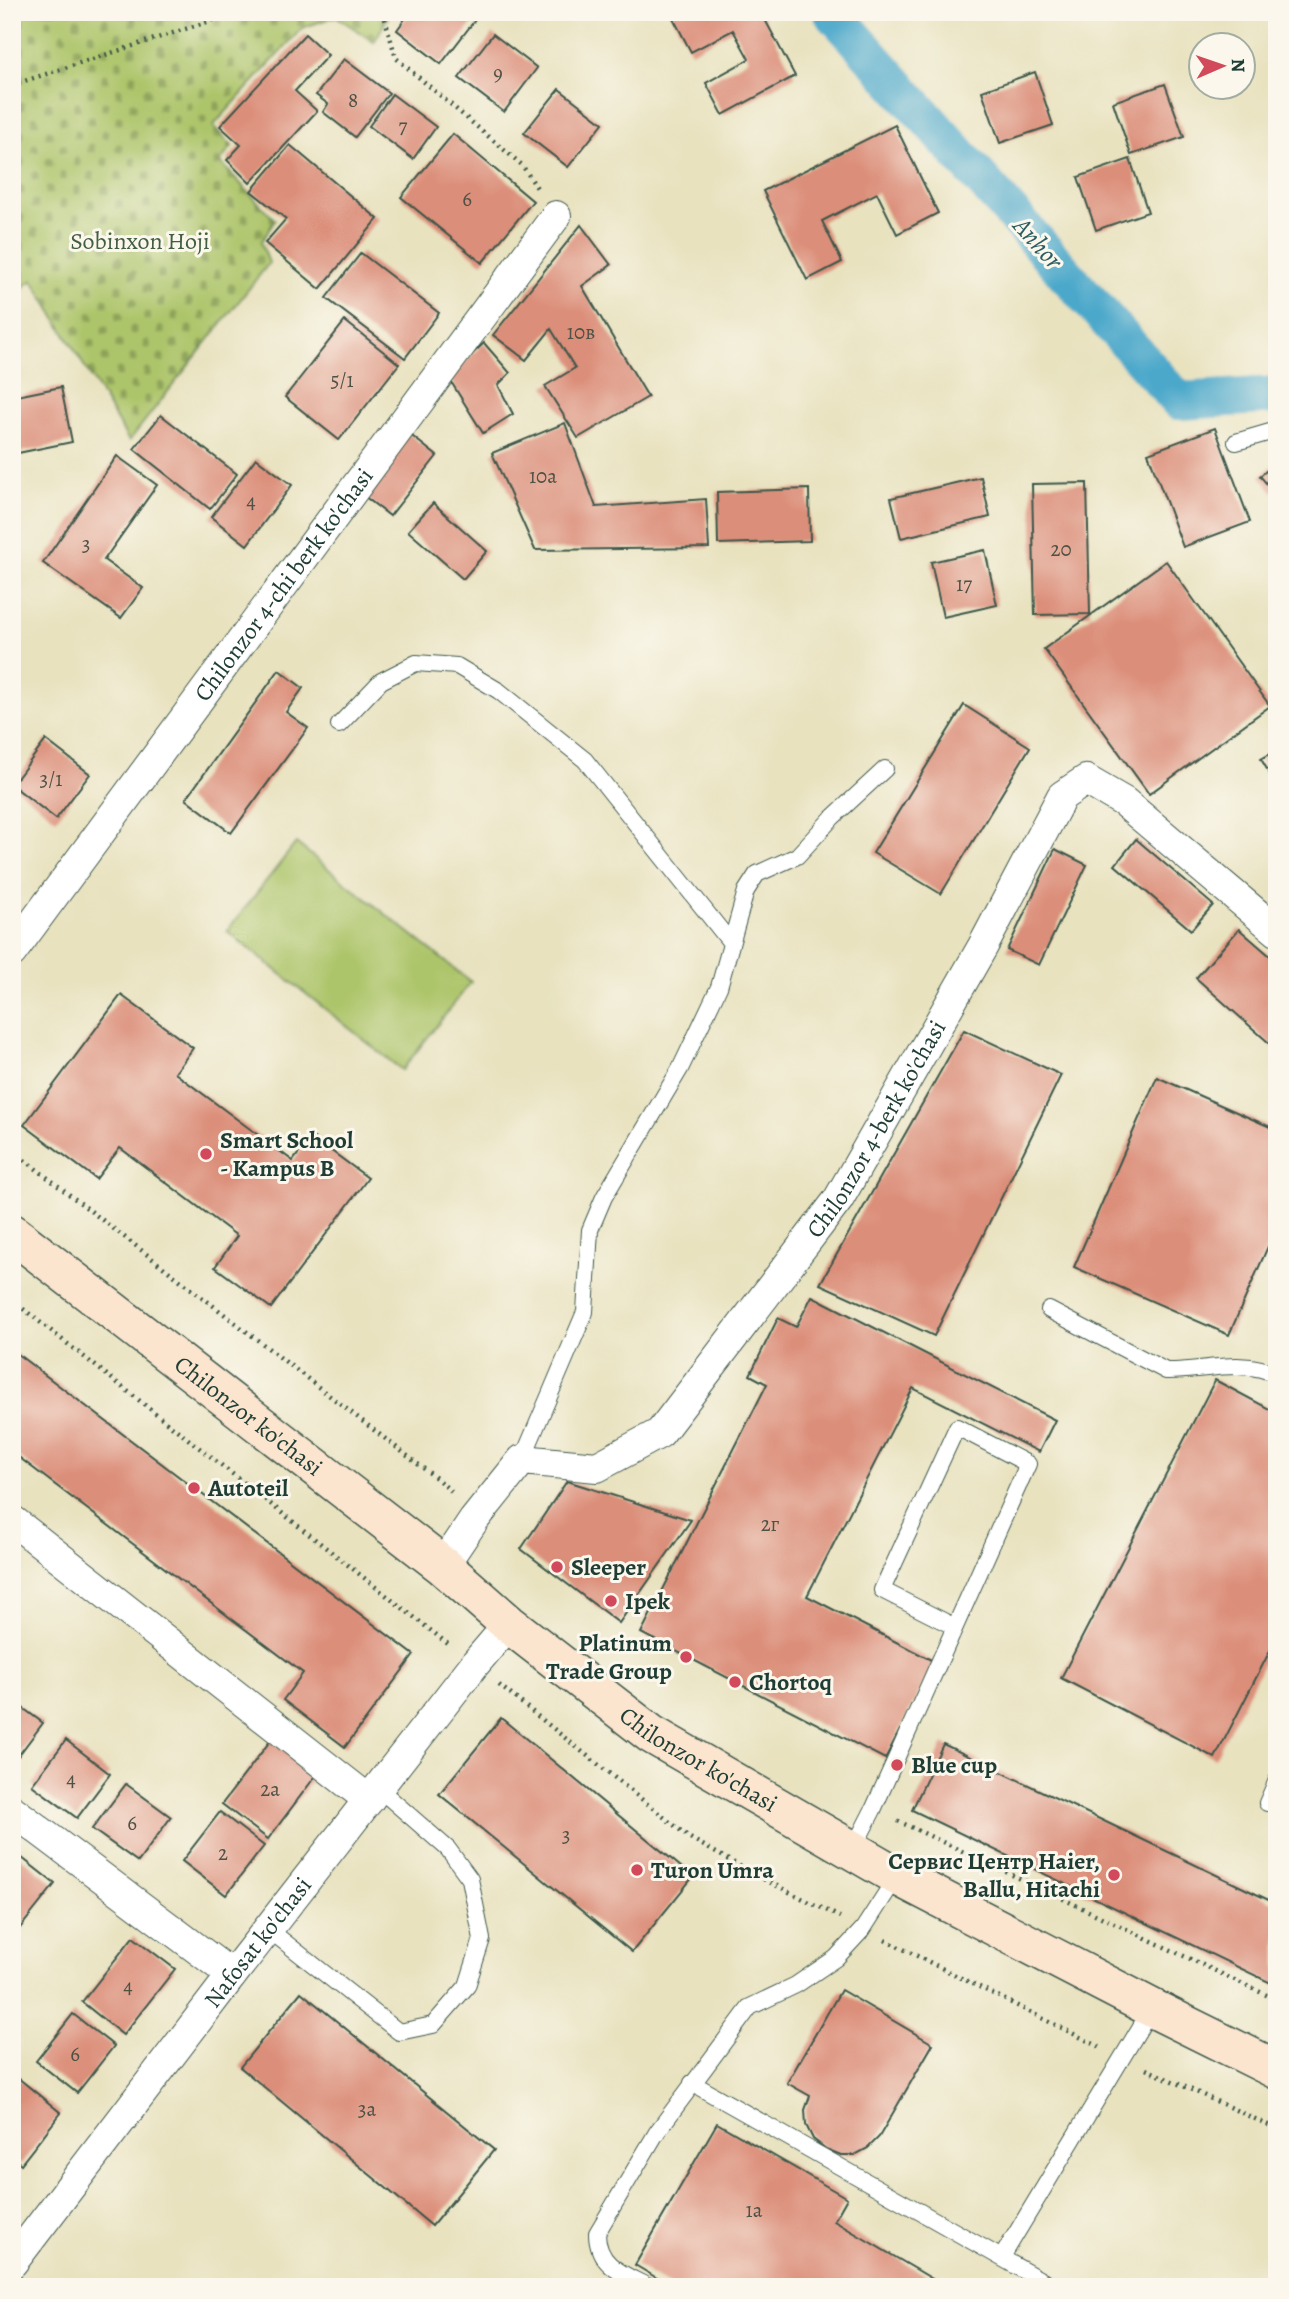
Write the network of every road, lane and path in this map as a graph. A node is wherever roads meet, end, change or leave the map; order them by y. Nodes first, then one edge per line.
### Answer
1 (237, 12) edge
2 (383, 12) edge
3 (12, 85) edge
4 (556, 216) joint
5 (1277, 430) edge
6 (1236, 442) dead end
7 (339, 725) dead end
8 (885, 769) dead end
9 (1277, 931) edge
10 (731, 943) junction
11 (12, 952) edge
12 (12, 1153) edge
13 (12, 1233) edge
14 (1049, 1310) dead end
15 (1277, 1375) edge
16 (522, 1460) junction
17 (460, 1500) dead end
18 (12, 1520) edge
19 (443, 1566) junction
20 (509, 1624) junction
21 (955, 1627) junction
22 (1277, 1780) edge
23 (373, 1794) junction
24 (1267, 1803) dead end
25 (12, 1810) edge
26 (873, 1810) junction
27 (852, 1851) junction
28 (897, 1876) junction
29 (268, 1929) junction
30 (232, 1975) junction
31 (1277, 2000) edge
32 (1152, 2008) junction
33 (1277, 2070) edge
34 (692, 2082) junction
35 (1002, 2257) junction
36 (12, 2263) edge
37 (649, 2287) edge
38 (1053, 2287) edge

1 - 3 path
2 - 4 path
4 - 11 street, Chilonzor 4-chi berk ko'chasi
5 - 6 lane
7 - 10 lane
8 - 10 lane
9 - 16 street, Chilonzor 4-berk ko'chasi
10 - 16 lane
12 - 17 path
13 - 19 main road, Chilonzor ko'chasi
14 - 15 lane
16 - 19 street
18 - 23 street
19 - 20 main road, Chilonzor ko'chasi
20 - 23 street, Nafosat ko'chasi
20 - 27 main road, Chilonzor ko'chasi
21 - 21 lane
21 - 26 lane
22 - 24 lane
23 - 29 street, Nafosat ko'chasi
23 - 29 lane
25 - 30 street
26 - 27 lane
26 - 31 path
27 - 28 main road, Chilonzor ko'chasi
28 - 32 main road, Chilonzor ko'chasi
28 - 34 lane
29 - 30 street, Nafosat ko'chasi
30 - 36 street, Nafosat ko'chasi
32 - 33 main road, Chilonzor ko'chasi
32 - 35 lane
34 - 35 lane
34 - 37 lane
35 - 38 lane

